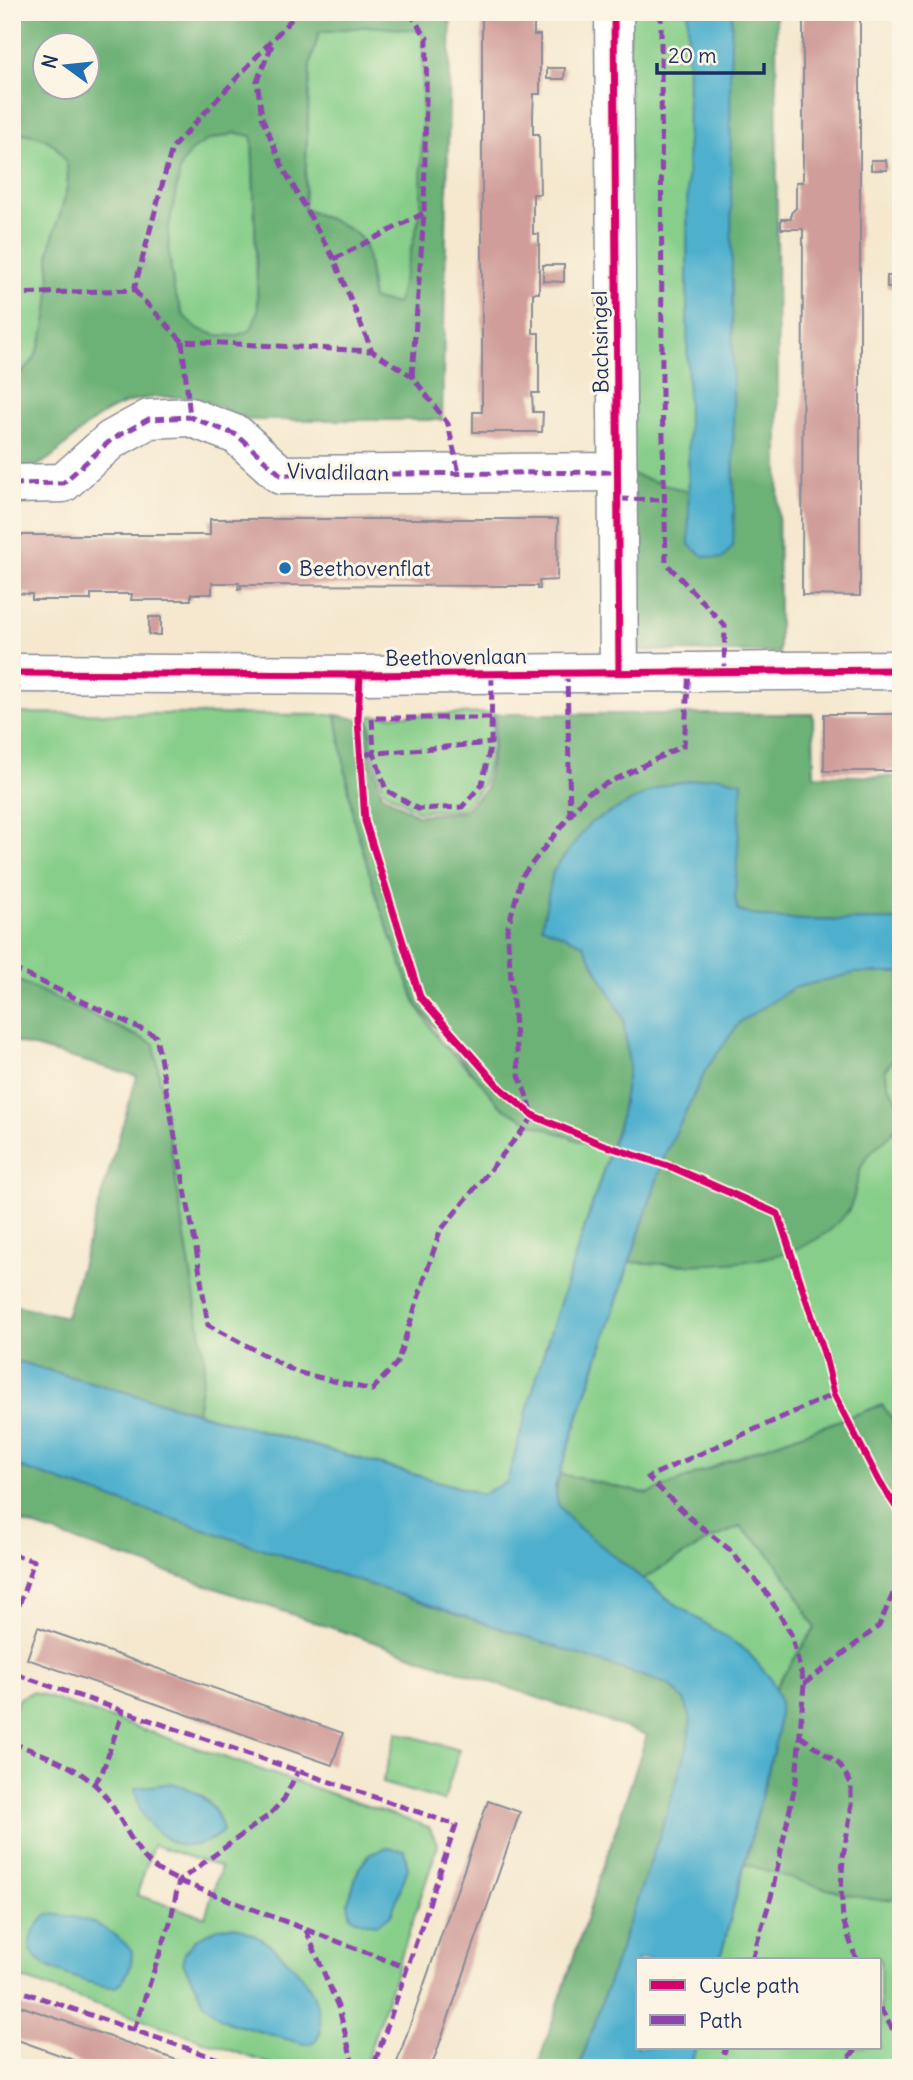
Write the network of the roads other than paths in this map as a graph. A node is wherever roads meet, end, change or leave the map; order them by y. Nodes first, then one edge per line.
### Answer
1 (614, 12) edge
2 (618, 472) junction
3 (12, 484) edge
4 (901, 670) edge
5 (619, 672) junction
6 (12, 673) edge

1 - 2 street, Bachsingel
2 - 3 street, Vivaldilaan
2 - 5 street, Bachsingel
4 - 5 street, Beethovenlaan
5 - 6 street, Beethovenlaan

